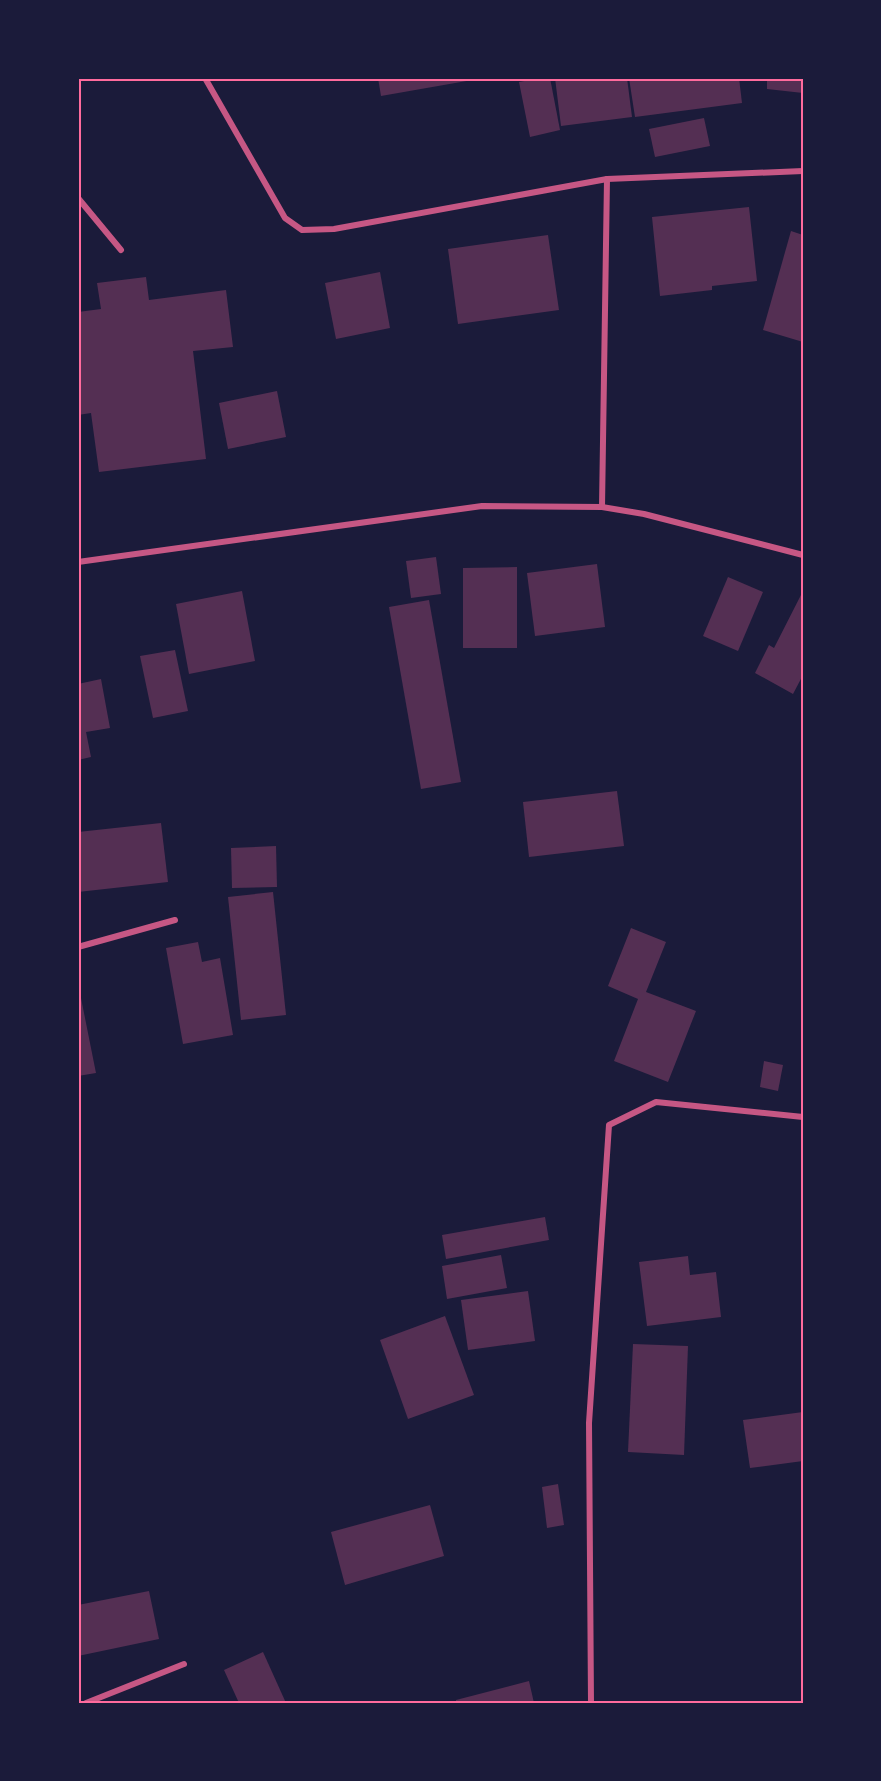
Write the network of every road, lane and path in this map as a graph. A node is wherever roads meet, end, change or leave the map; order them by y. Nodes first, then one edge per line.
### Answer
1 (205, 78) edge
2 (803, 171) edge
3 (607, 179) junction
4 (78, 198) edge
5 (121, 250) dead end
6 (602, 507) junction
7 (803, 555) edge
8 (78, 562) edge
9 (175, 920) dead end
10 (78, 946) edge
11 (803, 1117) edge
12 (184, 1664) dead end
13 (86, 1703) edge
14 (591, 1703) edge

1 - 3 street
2 - 3 street
3 - 6 street
4 - 5 street
6 - 7 street
6 - 8 street
9 - 10 street
11 - 14 street
12 - 13 street

